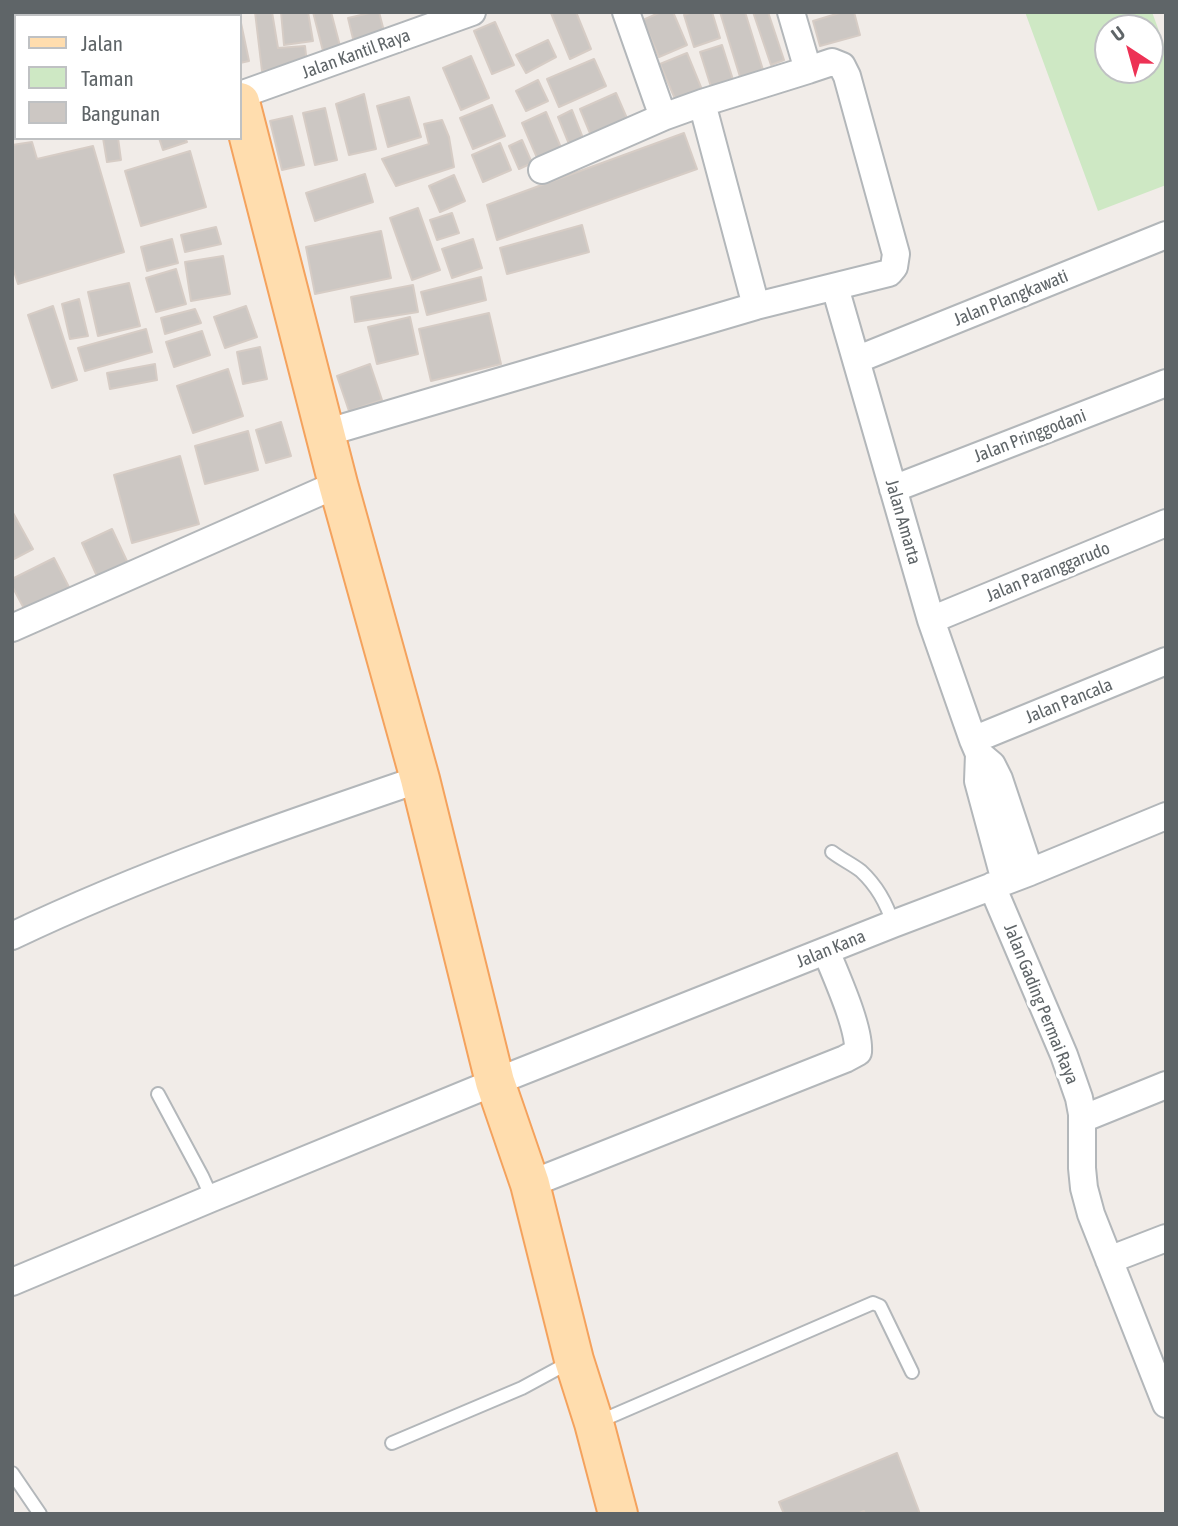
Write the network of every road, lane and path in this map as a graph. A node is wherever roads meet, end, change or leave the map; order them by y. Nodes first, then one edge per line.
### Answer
1 (472, 12) edge
2 (626, 12) edge
3 (791, 12) edge
4 (808, 69) junction
5 (242, 94) edge
6 (702, 103) junction
7 (242, 110) edge
8 (663, 117) junction
9 (542, 170) dead end
10 (1166, 235) edge
11 (835, 287) junction
12 (756, 306) junction
13 (856, 360) junction
14 (1166, 383) edge
15 (325, 433) junction
16 (338, 484) junction
17 (893, 489) junction
18 (1166, 523) edge
19 (931, 620) junction
20 (12, 628) edge
21 (1166, 661) edge
22 (976, 747) junction
23 (420, 779) junction
24 (1165, 819) edge
25 (832, 852) dead end
26 (1030, 872) junction
27 (998, 883) junction
28 (893, 924) junction
29 (12, 936) edge
30 (826, 951) junction
31 (495, 1082) junction
32 (1166, 1085) edge
33 (158, 1094) dead end
34 (1082, 1119) junction
35 (530, 1184) junction
36 (212, 1198) junction
37 (1166, 1238) edge
38 (1109, 1261) junction
39 (12, 1282) edge
40 (574, 1360) junction
41 (912, 1372) dead end
42 (1165, 1398) edge
43 (594, 1423) junction
44 (392, 1443) dead end
45 (12, 1473) edge
46 (40, 1514) edge
47 (618, 1514) edge

1 - 5 street, Jalan Kantil Raya
2 - 8 street
3 - 4 street
4 - 6 street
4 - 11 street
6 - 8 street
6 - 12 street
7 - 15 main road
8 - 9 street
10 - 13 street, Jalan Plangkawati
11 - 12 street
11 - 13 street, Jalan Amarta
12 - 15 street
13 - 17 street, Jalan Amarta
14 - 17 street, Jalan Pringgodani
15 - 16 main road
16 - 20 street
16 - 23 main road
17 - 19 street, Jalan Amarta
18 - 19 street, Jalan Paranggarudo
19 - 22 street, Jalan Amarta
21 - 22 street, Jalan Pancala
22 - 26 street, Jalan Amarta
22 - 27 street, Jalan Amarta
23 - 29 street
23 - 31 main road
24 - 26 street, Jalan Kana
25 - 28 lane
26 - 27 street, Jalan Kana
27 - 28 street, Jalan Kana
27 - 34 street, Jalan Gading Permai Raya
28 - 30 street, Jalan Kana
30 - 31 street, Jalan Kana
30 - 35 street
31 - 35 main road
31 - 36 street, Jalan Kana
32 - 34 street
33 - 36 lane
34 - 38 street, Jalan Gading Permai Raya
35 - 40 main road
36 - 39 street, Jalan Kana
37 - 38 street
38 - 42 street, Jalan Gading Permai Raya
40 - 43 main road
40 - 44 lane
41 - 43 lane
43 - 47 main road
45 - 46 lane

